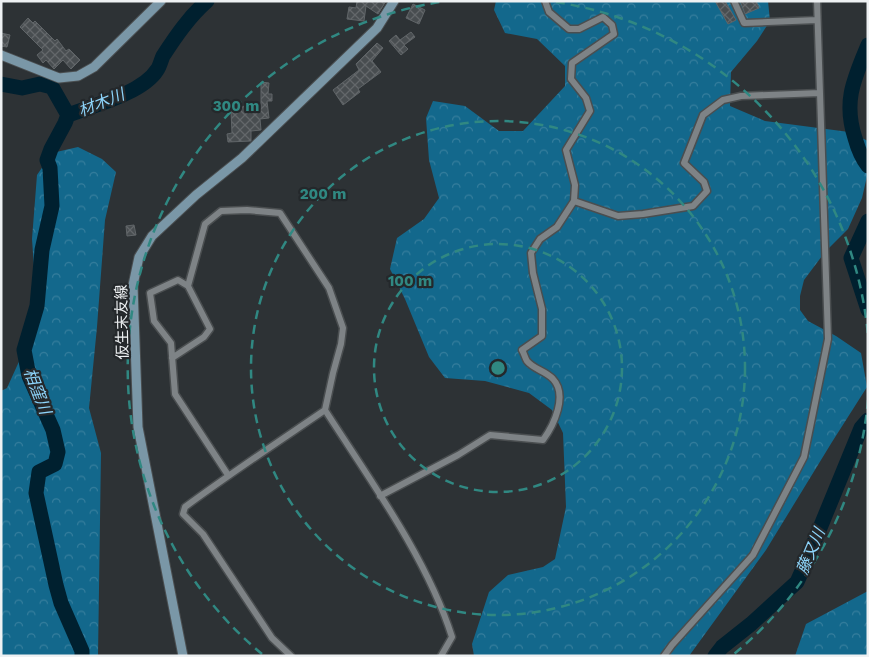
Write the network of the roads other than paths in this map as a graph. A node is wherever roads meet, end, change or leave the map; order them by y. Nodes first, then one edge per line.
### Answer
1 (161, 1) edge
2 (394, 1) edge
3 (546, 1) edge
4 (734, 1) edge
5 (817, 1) edge
6 (817, 20) junction
7 (1, 55) edge
8 (820, 93) junction
9 (574, 201) junction
10 (188, 286) junction
11 (172, 358) junction
12 (325, 410) junction
13 (228, 475) junction
14 (380, 496) junction
15 (183, 656) edge
16 (291, 656) edge
17 (441, 656) edge
18 (664, 656) edge

1 - 7 main road
2 - 15 main road, 仮生末友線
3 - 9 street
4 - 6 street
5 - 6 street
6 - 8 street
8 - 9 street
8 - 18 street
9 - 14 street
10 - 11 street
10 - 11 street
10 - 12 street
11 - 13 street
12 - 13 street
12 - 14 street
13 - 16 street
14 - 17 street

